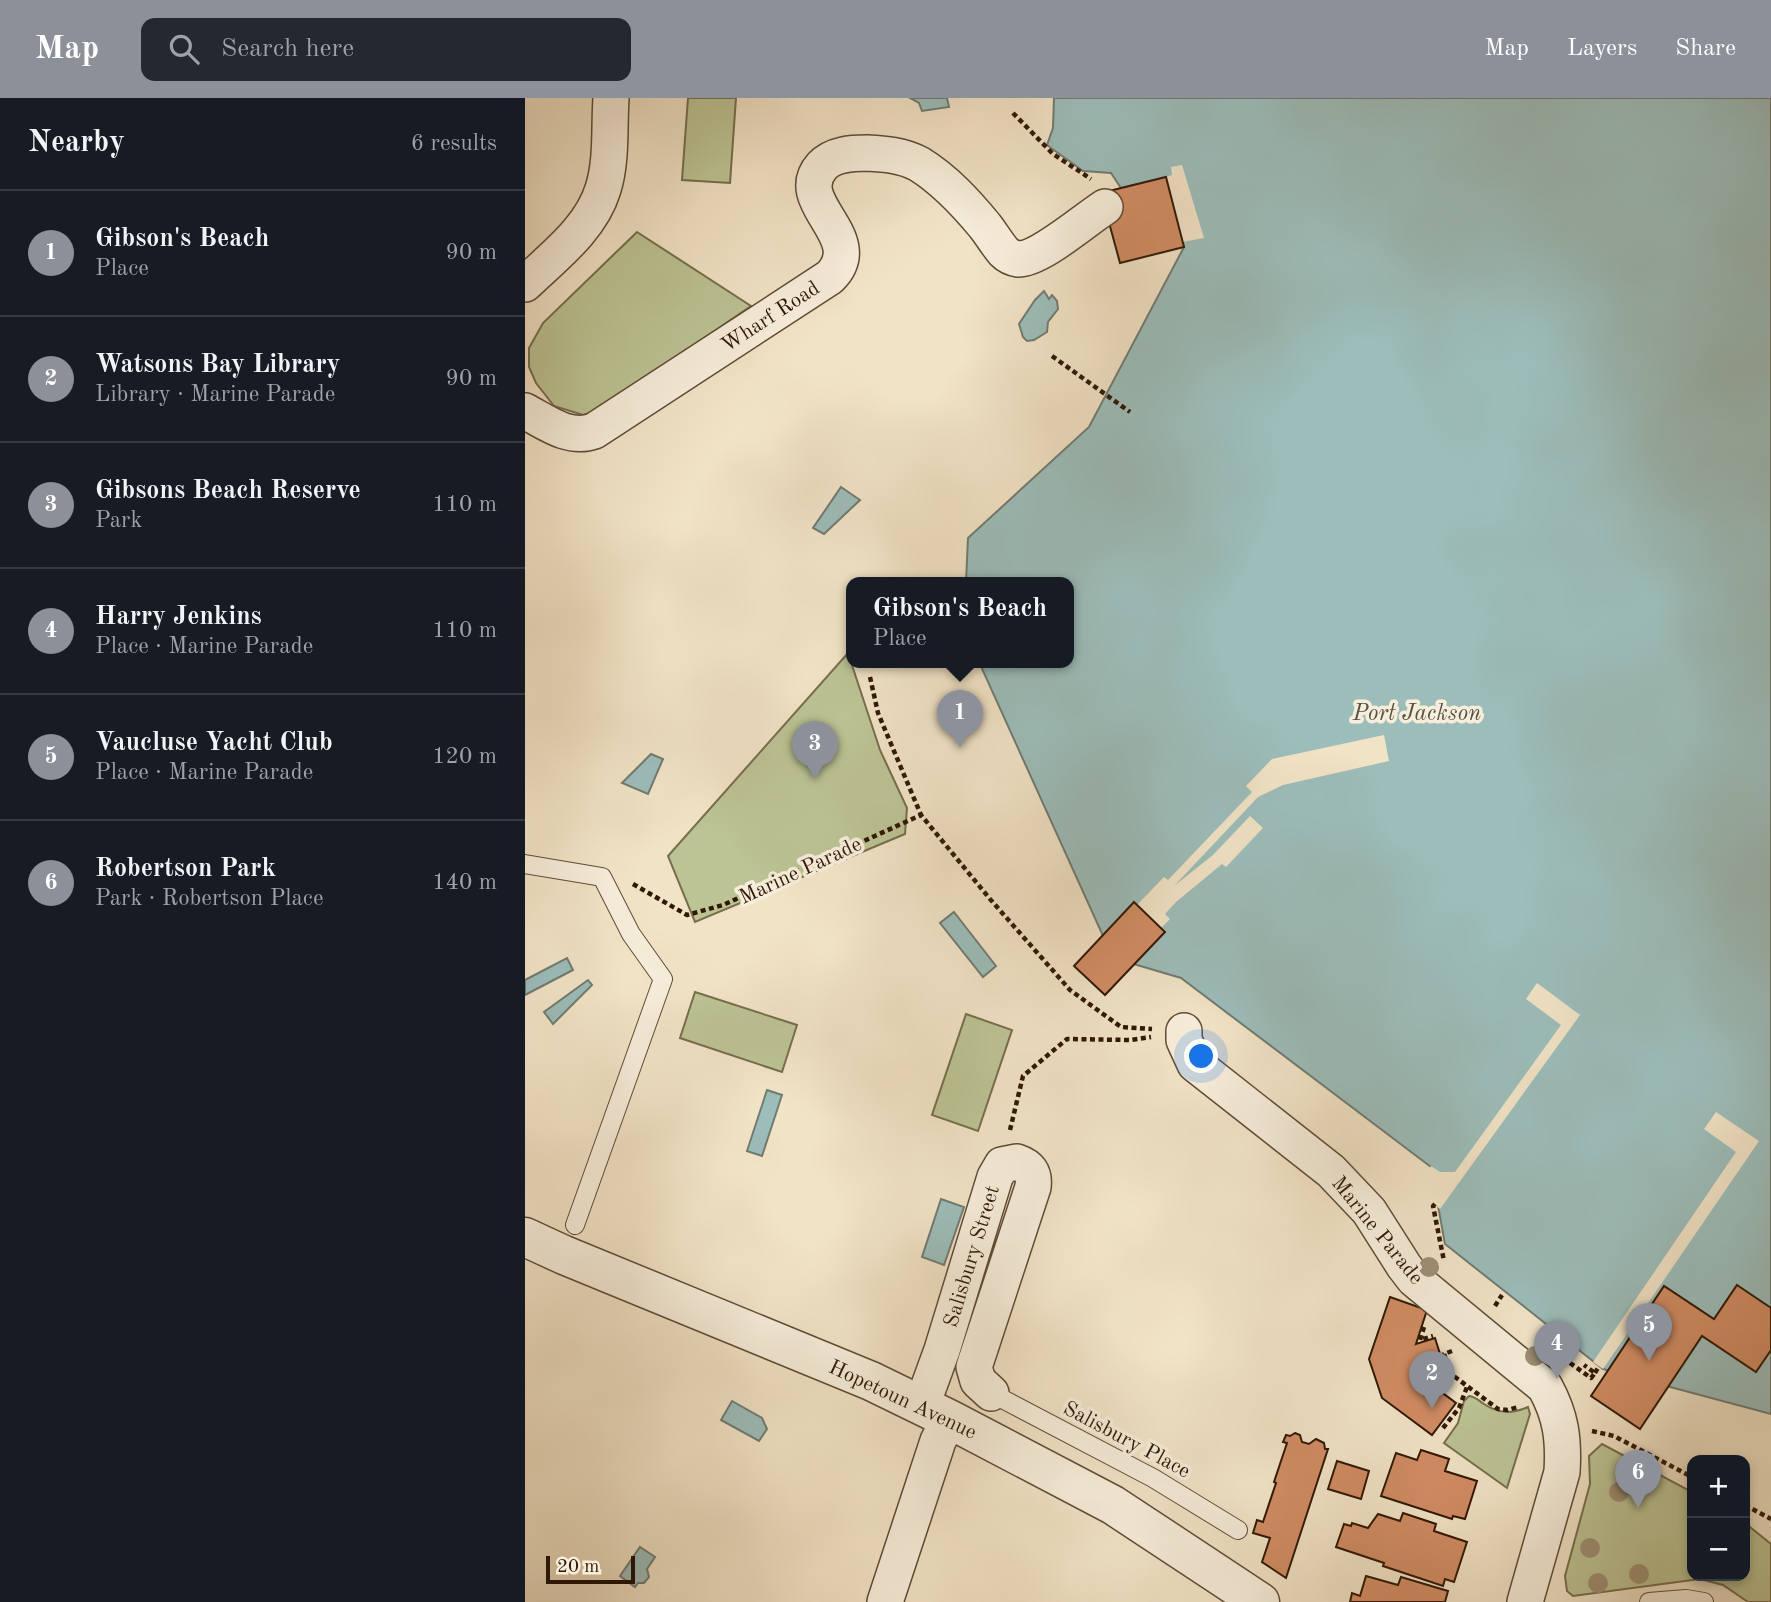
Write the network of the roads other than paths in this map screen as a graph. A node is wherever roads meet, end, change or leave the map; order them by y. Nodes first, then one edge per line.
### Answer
1 (611, 98) edge
2 (1098, 209) road end
3 (525, 284) edge
4 (525, 411) edge
5 (525, 864) edge
6 (1184, 1031) road end
7 (575, 1225) dead end
8 (525, 1237) edge
9 (991, 1393) joint
10 (936, 1412) junction
11 (1238, 1530) dead end
12 (885, 1602) edge
13 (1260, 1602) edge
14 (1525, 1602) edge
15 (1649, 1602) edge
16 (1704, 1602) edge

1 - 3 street
2 - 4 street, Wharf Road
5 - 7 lane
6 - 14 street, Marine Parade
8 - 10 street, Hopetoun Avenue
9 - 10 street, Salisbury Street
9 - 11 lane, Salisbury Place
10 - 12 street, Salisbury Street
10 - 13 street, Hopetoun Avenue
15 - 16 lane

